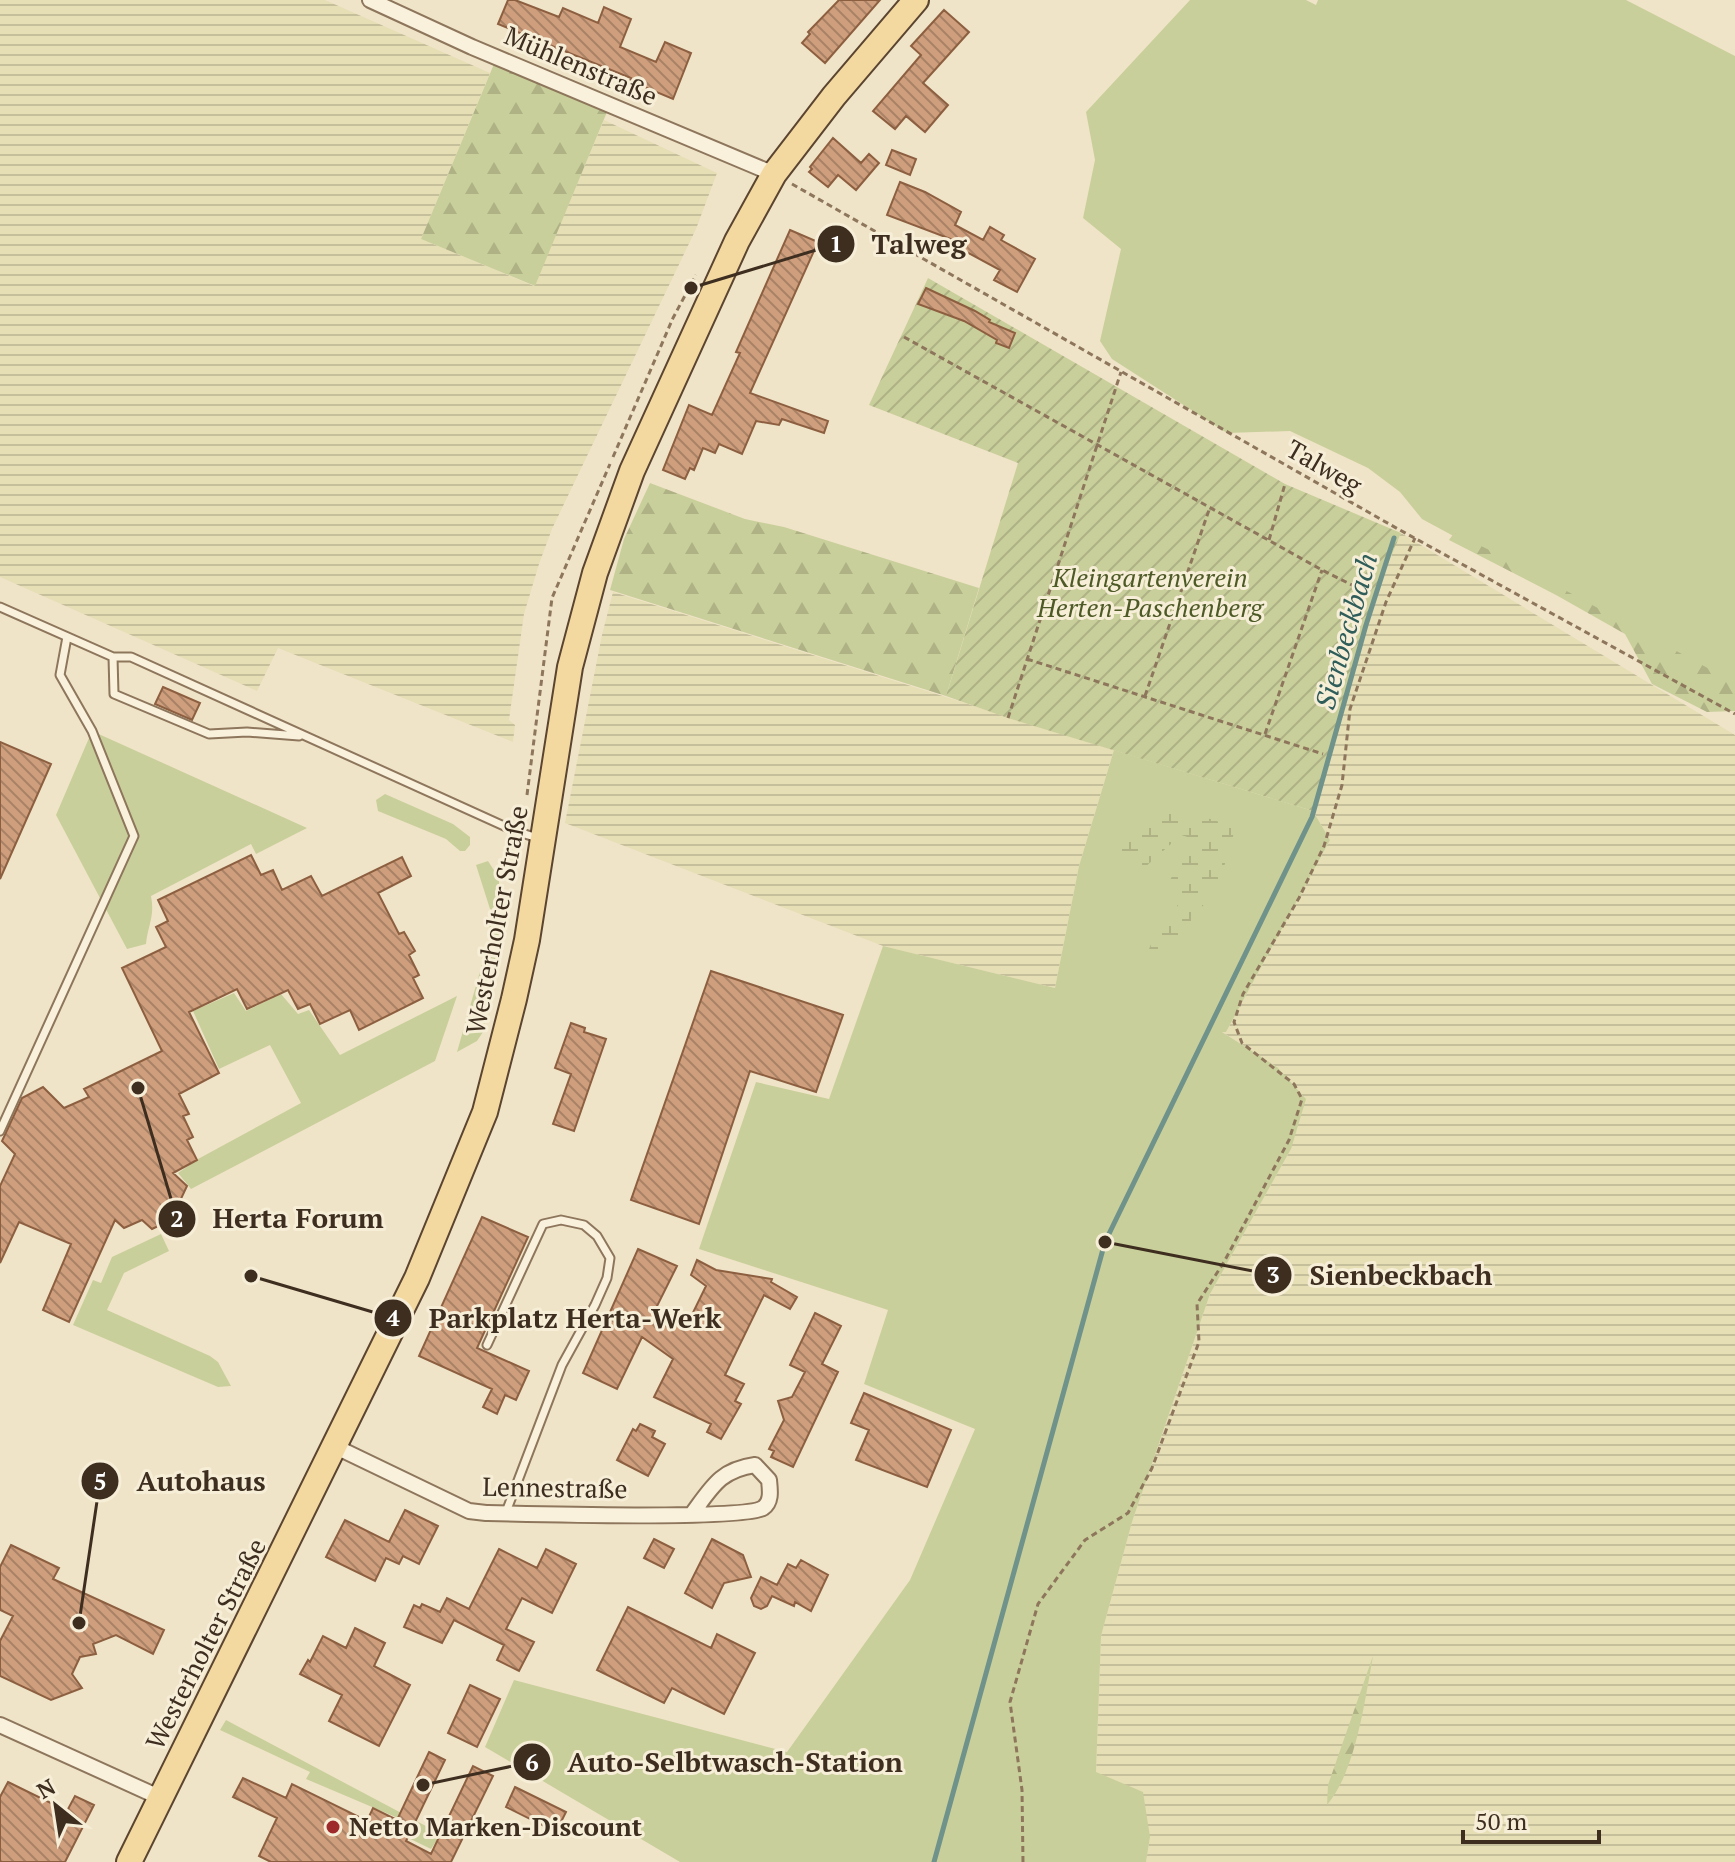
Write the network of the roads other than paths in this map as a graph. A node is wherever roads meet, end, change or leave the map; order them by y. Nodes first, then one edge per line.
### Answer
1 (370, 0) edge
2 (916, 0) edge
3 (774, 174) junction
4 (0, 607) edge
5 (67, 637) junction
6 (113, 657) junction
7 (305, 737) junction
8 (532, 837) junction
9 (0, 1131) edge
10 (487, 1345) dead end
11 (336, 1447) junction
12 (506, 1513) junction
13 (692, 1514) junction
14 (0, 1725) edge
15 (161, 1798) junction
16 (129, 1862) edge

1 - 3 street, Mühlenstraße
2 - 3 main road, Westerholter Straße
3 - 8 main road, Westerholter Straße
4 - 5 lane
5 - 6 lane
5 - 9 lane
6 - 7 lane
6 - 7 lane
7 - 8 lane
8 - 11 main road, Westerholter Straße
10 - 12 lane
11 - 12 street, Lennestraße
11 - 15 main road, Westerholter Straße
12 - 13 street, Lennestraße
13 - 13 street, Lennestraße
14 - 15 street
15 - 16 main road, Westerholter Straße

